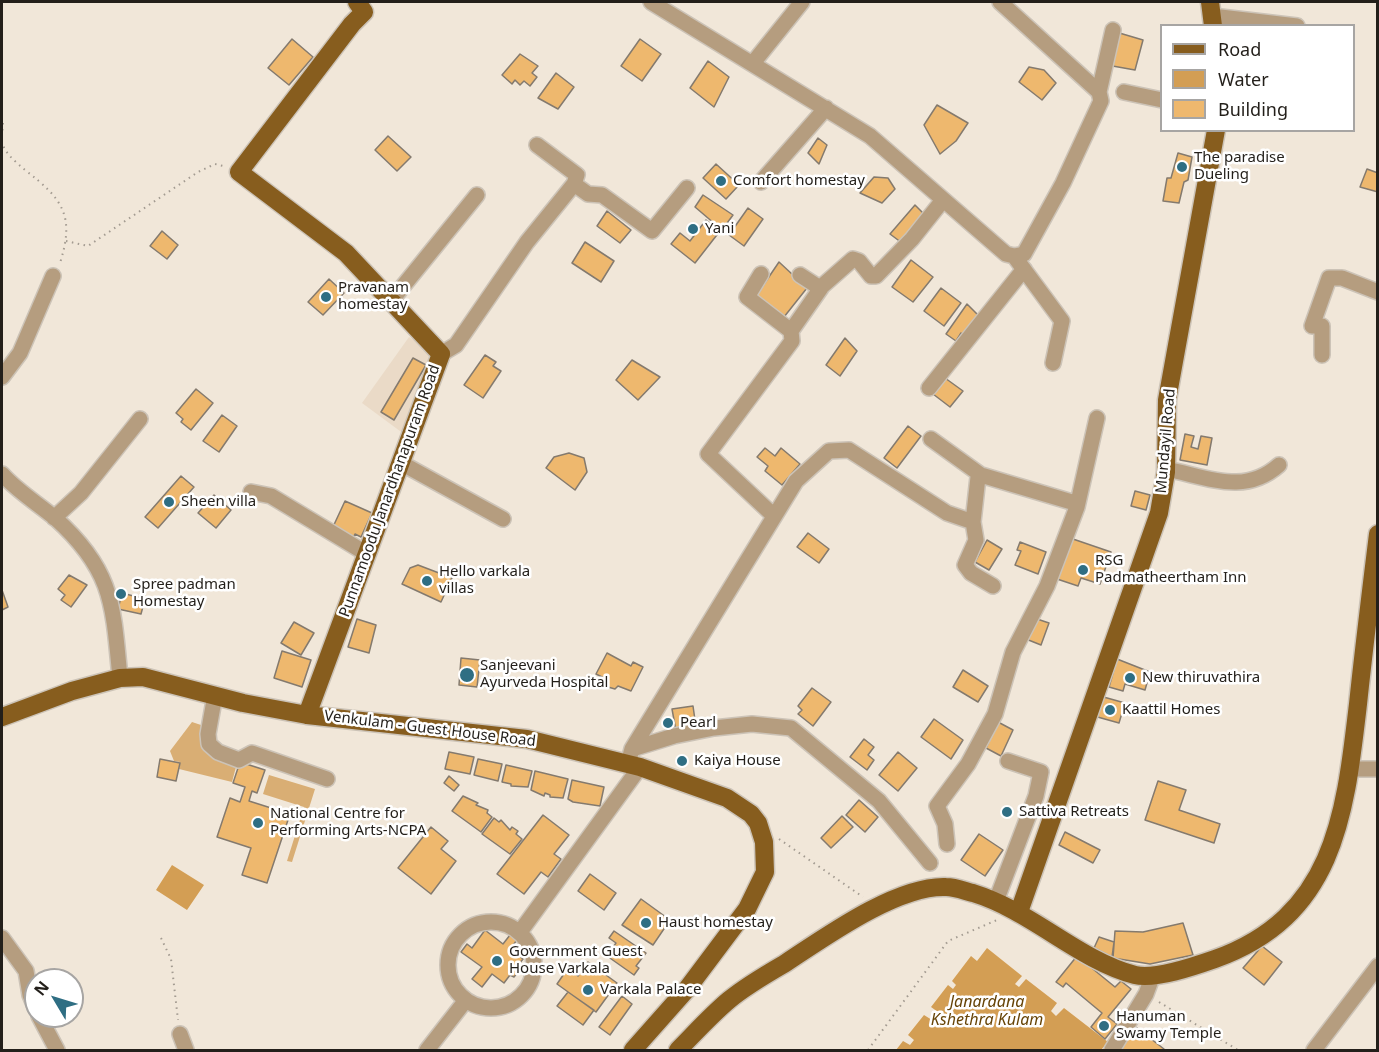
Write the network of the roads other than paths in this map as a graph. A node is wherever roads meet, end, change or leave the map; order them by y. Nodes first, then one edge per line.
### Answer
1 (357, 2) edge
2 (651, 2) edge
3 (802, 2) edge
4 (1000, 2) edge
5 (1212, 14) edge
6 (1283, 24) edge
7 (1113, 30) dead end
8 (753, 63) junction
9 (1099, 92) junction
10 (1124, 92) dead end
11 (1160, 100) edge
12 (826, 108) junction
13 (1216, 132) edge
14 (537, 145) dead end
15 (760, 182) dead end
16 (574, 184) junction
17 (687, 188) dead end
18 (477, 195) dead end
19 (943, 200) junction
20 (1014, 256) junction
21 (1024, 269) junction
22 (761, 274) dead end
23 (800, 274) dead end
24 (53, 276) road end
25 (821, 288) junction
26 (1377, 292) edge
27 (391, 302) junction
28 (791, 331) junction
29 (441, 354) junction
30 (1322, 355) dead end
31 (1053, 363) dead end
32 (2, 377) edge
33 (929, 388) dead end
34 (1097, 418) dead end
35 (140, 419) dead end
36 (930, 439) dead end
37 (401, 463) junction
38 (1279, 465) dead end
39 (1166, 469) junction
40 (2, 474) edge
41 (981, 475) junction
42 (251, 492) dead end
43 (1077, 507) junction
44 (774, 516) junction
45 (54, 518) junction
46 (502, 519) dead end
47 (973, 522) junction
48 (1377, 534) edge
49 (367, 554) junction
50 (993, 586) dead end
51 (120, 678) junction
52 (215, 695) junction
53 (307, 715) junction
54 (2, 717) edge
55 (633, 760) junction
56 (1008, 760) dead end
57 (1350, 769) junction
58 (1377, 770) edge
59 (327, 779) dead end
60 (948, 844) dead end
61 (930, 863) dead end
62 (1008, 907) junction
63 (520, 932) junction
64 (2, 938) edge
65 (1377, 966) edge
66 (24, 968) edge
67 (1153, 975) junction
68 (466, 1000) junction
69 (45, 1028) edge
70 (180, 1034) road end
71 (57, 1050) edge
72 (186, 1050) edge
73 (427, 1050) edge
74 (633, 1050) edge
75 (678, 1050) edge
76 (1112, 1050) edge
77 (1314, 1050) edge

1 - 27 main road, Punnamoodu Janardhanapuram Road
2 - 8 street
3 - 8 street
4 - 9 street
5 - 6 street
7 - 9 street
8 - 12 street
9 - 20 street
10 - 11 street
12 - 15 street
12 - 19 street
13 - 39 main road, Mundayil Road
14 - 16 street
16 - 17 street
16 - 29 street
18 - 27 street
19 - 20 street
19 - 25 street
20 - 21 street
21 - 31 street
21 - 33 street
22 - 28 street
23 - 25 street
24 - 32 street
25 - 28 street
26 - 30 street
27 - 29 main road, Punnamoodu Janardhanapuram Road
28 - 44 street
29 - 37 main road, Punnamoodu Janardhanapuram Road
34 - 43 street
35 - 45 street
36 - 41 street
37 - 46 street
37 - 49 main road, Punnamoodu Janardhanapuram Road
38 - 39 street
39 - 62 main road, Mundayil Road
40 - 45 street
41 - 43 street
41 - 47 street
42 - 49 street
43 - 60 street
44 - 47 street
44 - 55 street
45 - 51 street
47 - 50 street
48 - 57 main road
49 - 53 main road, Punnamoodu Janardhanapuram Road
51 - 52 main road, Venkulam - Guest House Road
51 - 54 main road, Venkulam - Guest House Road
52 - 53 main road, Venkulam - Guest House Road
52 - 59 street
53 - 55 main road, Venkulam - Guest House Road
55 - 61 street
55 - 63 street
55 - 74 main road, Venkulam - Guest House Road
56 - 62 street
57 - 58 street
57 - 67 main road
62 - 67 main road
62 - 75 main road
63 - 68 street
63 - 68 street
64 - 66 street
65 - 77 street
67 - 76 street
68 - 73 street
69 - 71 street
70 - 72 street

